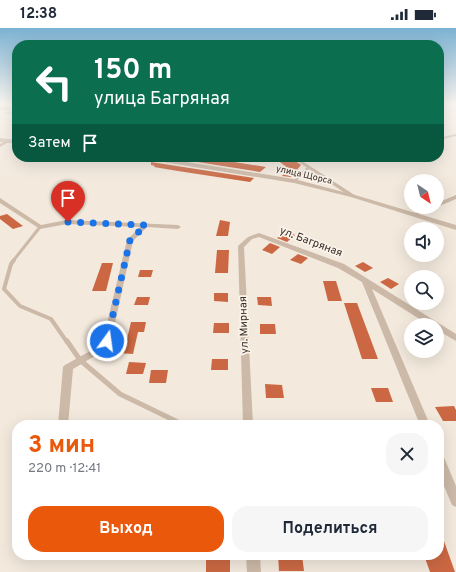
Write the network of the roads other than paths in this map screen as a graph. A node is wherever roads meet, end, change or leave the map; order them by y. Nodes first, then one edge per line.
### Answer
1 (456, 135) edge
2 (444, 138) edge
3 (0, 140) edge
4 (9, 141) junction
5 (12, 141) edge
6 (0, 146) edge
7 (175, 162) edge
8 (300, 162) edge
9 (308, 168) junction
10 (294, 181) junction
11 (353, 196) junction
12 (456, 197) edge
13 (0, 200) edge
14 (444, 202) edge
15 (414, 215) joint
16 (146, 225) junction
17 (40, 227) junction
18 (178, 227) dead end
19 (456, 228) edge
20 (259, 235) joint
21 (365, 281) junction
22 (423, 318) edge
23 (444, 331) edge
24 (456, 338) edge
25 (80, 360) junction
26 (63, 420) edge
27 (174, 420) edge
28 (248, 420) edge
29 (422, 420) edge
30 (444, 472) edge
31 (456, 500) edge
32 (253, 560) edge
33 (254, 572) edge

1 - 2 street
3 - 4 street
4 - 5 street
4 - 6 street
7 - 10 street, улица Щорса
8 - 9 street
9 - 10 lane
9 - 11 street
10 - 11 street, улица Щорса
11 - 15 street, улица Щорса
12 - 14 street
13 - 17 street
15 - 19 street, улица Щорса
16 - 17 street
16 - 18 street
16 - 25 street
17 - 25 lane
20 - 21 street, ул. Багряная
20 - 28 street, ул. Мирная
21 - 22 street, ул. Багряная
21 - 29 street
23 - 24 street, ул. Багряная
25 - 26 street
25 - 27 lane
30 - 31 street
32 - 33 street

